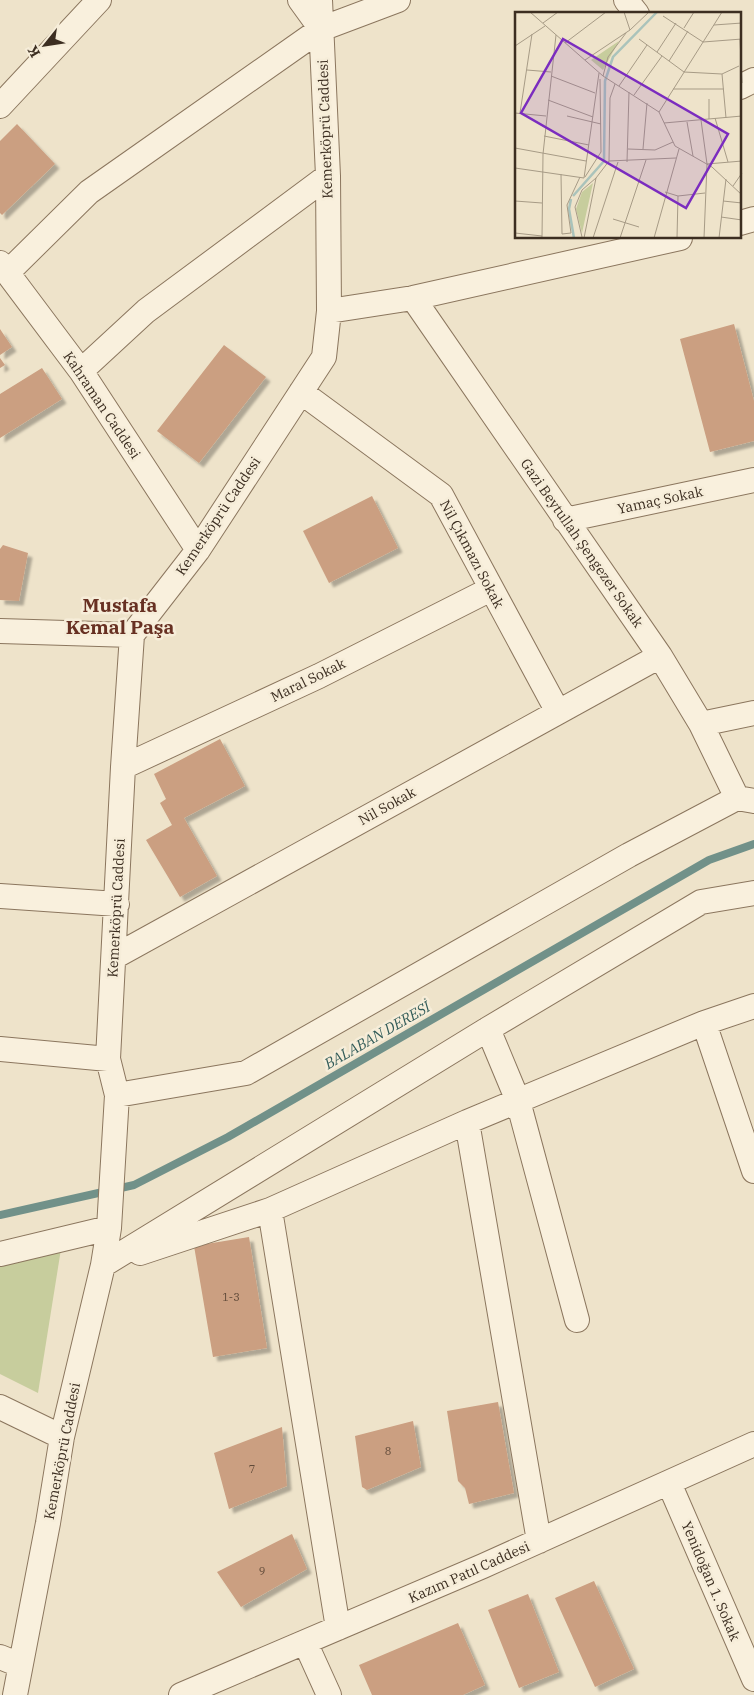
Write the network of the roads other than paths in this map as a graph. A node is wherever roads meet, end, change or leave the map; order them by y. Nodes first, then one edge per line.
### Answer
1 (99, 0) edge
2 (300, 0) edge
3 (320, 0) edge
4 (398, 0) edge
5 (626, 0) edge
6 (635, 12) edge
7 (321, 29) junction
8 (754, 80) edge
9 (742, 86) edge
10 (0, 106) edge
11 (328, 176) junction
12 (676, 239) edge
13 (4, 267) edge
14 (413, 298) junction
15 (329, 311) junction
16 (81, 371) junction
17 (301, 392) junction
18 (754, 480) edge
19 (565, 520) junction
20 (198, 550) junction
21 (491, 588) junction
22 (0, 630) edge
23 (132, 635) junction
24 (660, 656) junction
25 (558, 712) junction
26 (754, 713) edge
27 (701, 724) junction
28 (123, 767) junction
29 (745, 799) edge
30 (754, 893) edge
31 (0, 896) edge
32 (117, 904) junction
33 (114, 957) junction
34 (754, 1006) edge
35 (704, 1023) junction
36 (488, 1028) junction
37 (0, 1049) edge
38 (108, 1059) junction
39 (117, 1095) junction
40 (518, 1101) junction
41 (467, 1122) junction
42 (754, 1171) edge
43 (270, 1210) junction
44 (110, 1218) junction
45 (0, 1254) edge
46 (103, 1265) junction
47 (577, 1320) dead end
48 (0, 1407) edge
49 (62, 1437) junction
50 (754, 1444) edge
51 (669, 1483) junction
52 (539, 1541) junction
53 (338, 1628) junction
54 (305, 1642) junction
55 (10, 1661) edge
56 (754, 1679) edge
57 (15, 1695) edge
58 (182, 1695) edge
59 (329, 1695) edge

1 - 10 street
2 - 7 street
3 - 7 street, Kemerköprü Caddesi
4 - 7 street
5 - 6 street
7 - 11 street, Kemerköprü Caddesi
7 - 13 street
8 - 9 street
11 - 15 street, Kemerköprü Caddesi
11 - 16 street
12 - 14 street
13 - 16 street, Kahraman Caddesi
14 - 15 street
14 - 19 street, Gazi Beytullah Şengezer Sokak
15 - 17 street, Kemerköprü Caddesi
16 - 20 street, Kahraman Caddesi
17 - 20 street, Kemerköprü Caddesi
17 - 21 street, Nil Çıkmazı Sokak
18 - 19 street, Yamaç Sokak
19 - 24 street, Gazi Beytullah Şengezer Sokak
20 - 23 street, Kemerköprü Caddesi
21 - 25 street, Nil Çıkmazı Sokak
21 - 28 street, Maral Sokak
22 - 23 street
23 - 28 street, Kemerköprü Caddesi
24 - 25 street, Nil Sokak
24 - 27 street, Gazi Beytullah Şengezer Sokak
25 - 33 street, Nil Sokak
26 - 27 street
27 - 29 street, Gazi Beytullah Şengezer Sokak
28 - 32 street, Kemerköprü Caddesi
29 - 39 street
30 - 36 street
31 - 32 street
32 - 33 street, Kemerköprü Caddesi
33 - 38 street, Kemerköprü Caddesi
34 - 35 street
35 - 40 street
35 - 42 street
36 - 40 street
36 - 46 street
37 - 38 street
38 - 39 street, Kemerköprü Caddesi
39 - 44 street, Kemerköprü Caddesi
40 - 41 street
40 - 47 street
41 - 43 street
41 - 52 street
43 - 46 street
43 - 53 street
44 - 45 street
44 - 46 street, Kemerköprü Caddesi
46 - 49 street, Kemerköprü Caddesi
48 - 49 street
49 - 55 street, Kemerköprü Caddesi
50 - 51 street, Kazım Patıl Caddesi
51 - 52 street, Kazım Patıl Caddesi
51 - 56 street, Yenidoğan 1. Sokak
52 - 53 street, Kazım Patıl Caddesi
53 - 54 street, Kazım Patıl Caddesi
54 - 58 street, Kazım Patıl Caddesi
54 - 59 street
55 - 57 street, Kemerköprü Caddesi

